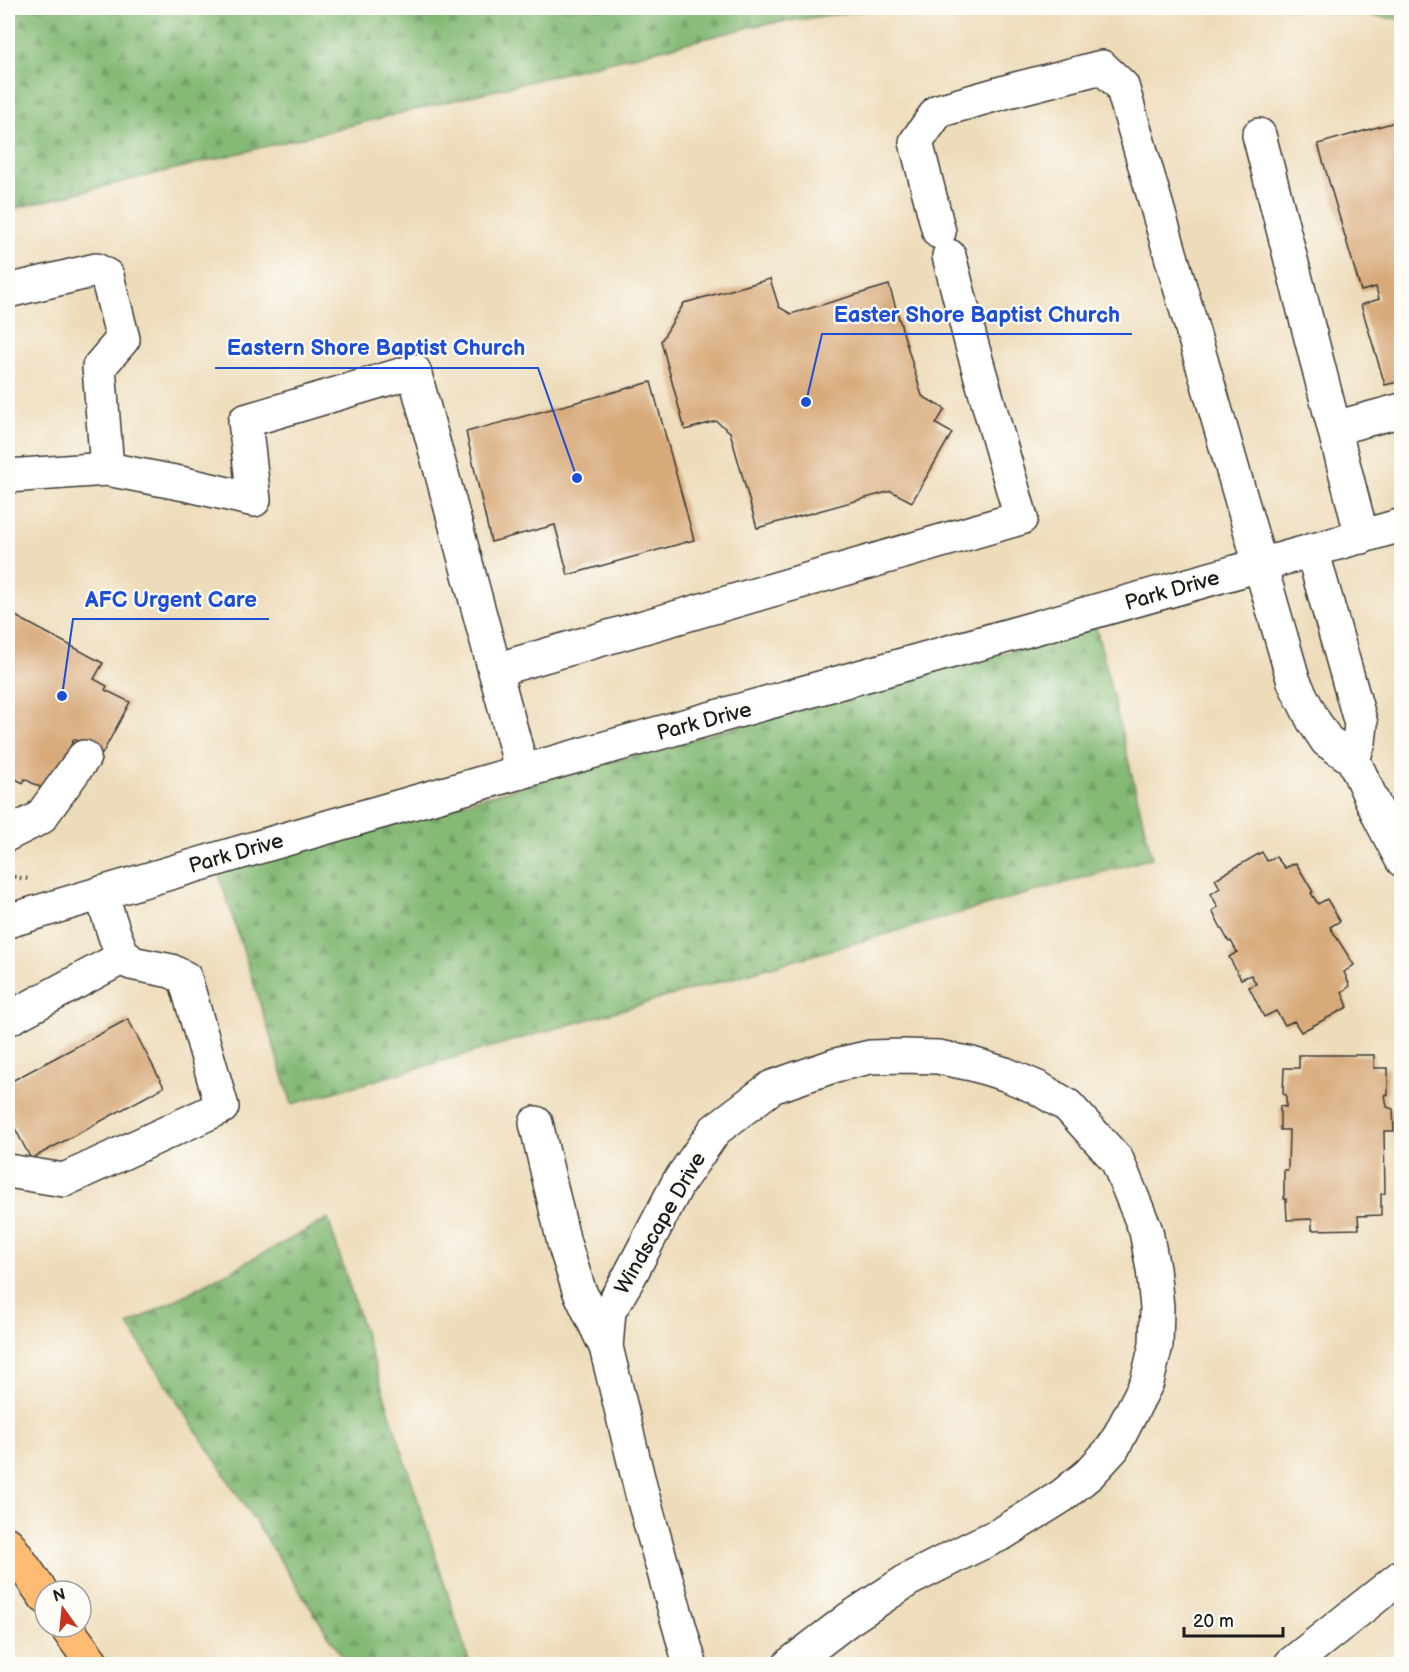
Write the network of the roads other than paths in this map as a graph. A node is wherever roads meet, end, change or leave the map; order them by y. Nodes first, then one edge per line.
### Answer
1 (1258, 135) dead end
2 (8, 291) edge
3 (1401, 410) edge
4 (1335, 428) junction
5 (106, 469) junction
6 (8, 476) edge
7 (1401, 525) edge
8 (1362, 537) junction
9 (1312, 550) junction
10 (1261, 565) junction
11 (495, 670) junction
12 (84, 757) dead end
13 (1353, 759) junction
14 (520, 772) junction
15 (8, 834) edge
16 (1401, 860) edge
17 (101, 893) junction
18 (8, 921) edge
19 (125, 956) junction
20 (8, 1019) edge
21 (536, 1123) dead end
22 (8, 1171) edge
23 (606, 1347) junction
24 (8, 1544) edge
25 (1401, 1576) edge
26 (33, 1580) edge
27 (75, 1639) edge
28 (93, 1665) edge
29 (690, 1665) edge
30 (790, 1665) edge
31 (1291, 1665) edge

1 - 4 street
2 - 5 street
3 - 4 street
4 - 8 street
5 - 6 street
5 - 11 street
7 - 8 street, Park Drive
8 - 9 street, Park Drive
9 - 10 street, Park Drive
9 - 13 street
10 - 11 street
10 - 13 street
10 - 14 street, Park Drive
11 - 14 street
12 - 15 street
13 - 16 street
14 - 17 street, Park Drive
17 - 18 street, Park Drive
17 - 19 street
19 - 20 street
19 - 22 street
21 - 23 street
23 - 29 street, Windscape Drive
23 - 30 street, Windscape Drive
24 - 26 main road
25 - 31 street
27 - 28 main road

